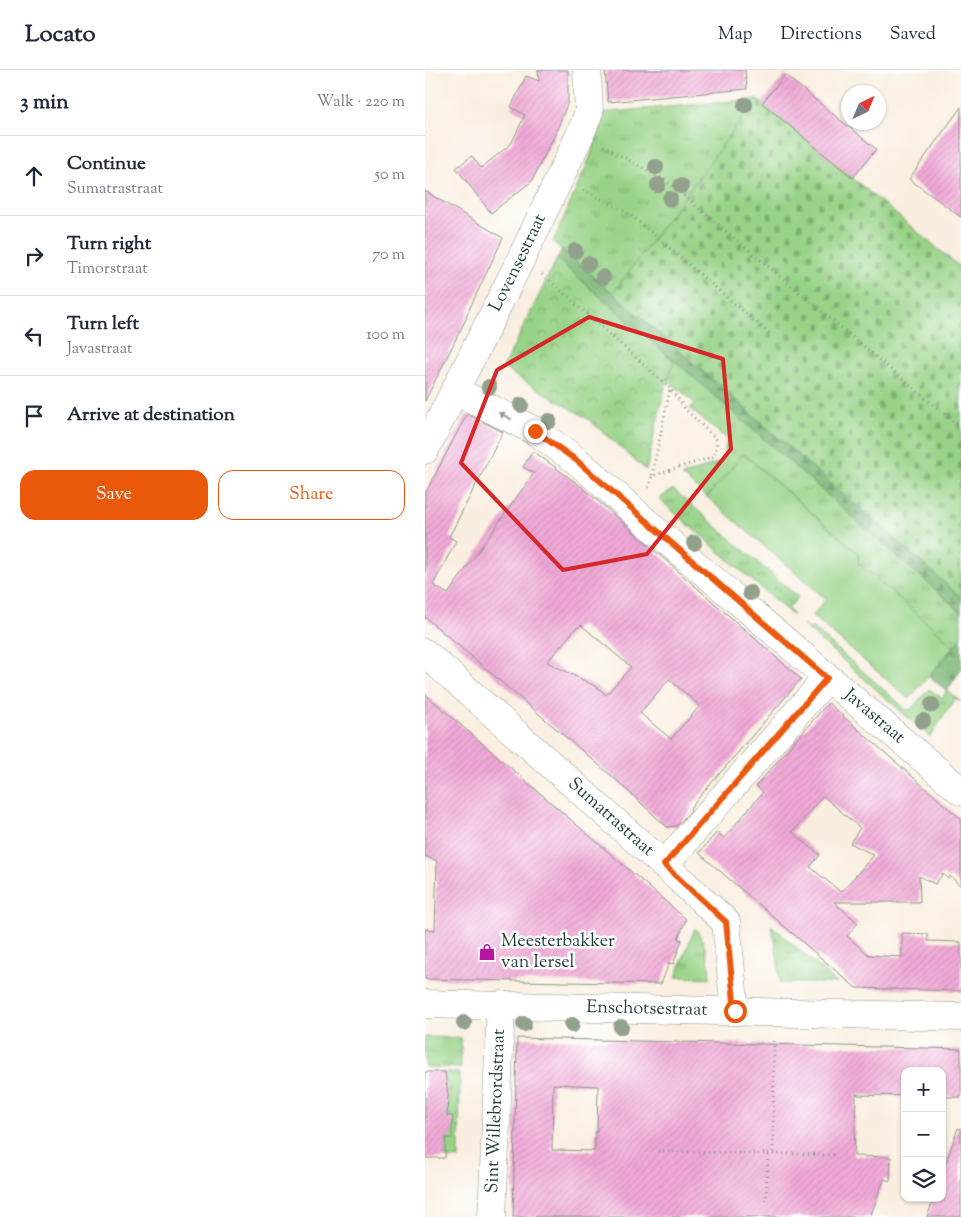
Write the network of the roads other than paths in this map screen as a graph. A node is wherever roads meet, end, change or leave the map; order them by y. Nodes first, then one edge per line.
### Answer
1 (587, 70) edge
2 (456, 391) junction
3 (425, 450) edge
4 (425, 653) edge
5 (827, 678) junction
6 (961, 790) edge
7 (664, 865) junction
8 (425, 1004) edge
9 (501, 1005) junction
10 (735, 1011) junction
11 (961, 1017) edge
12 (492, 1217) edge

1 - 2 street, Lovensestraat
2 - 3 street, Lovensestraat
5 -> 2 street, Javastraat
4 - 7 street, Sumatrastraat
5 - 6 street, Javastraat
5 - 7 street
7 - 10 street, Sumatrastraat
8 - 9 street, Enschotsestraat
9 - 10 street, Enschotsestraat
9 - 12 street, Sint Willebrordstraat
10 - 11 street, Enschotsestraat

